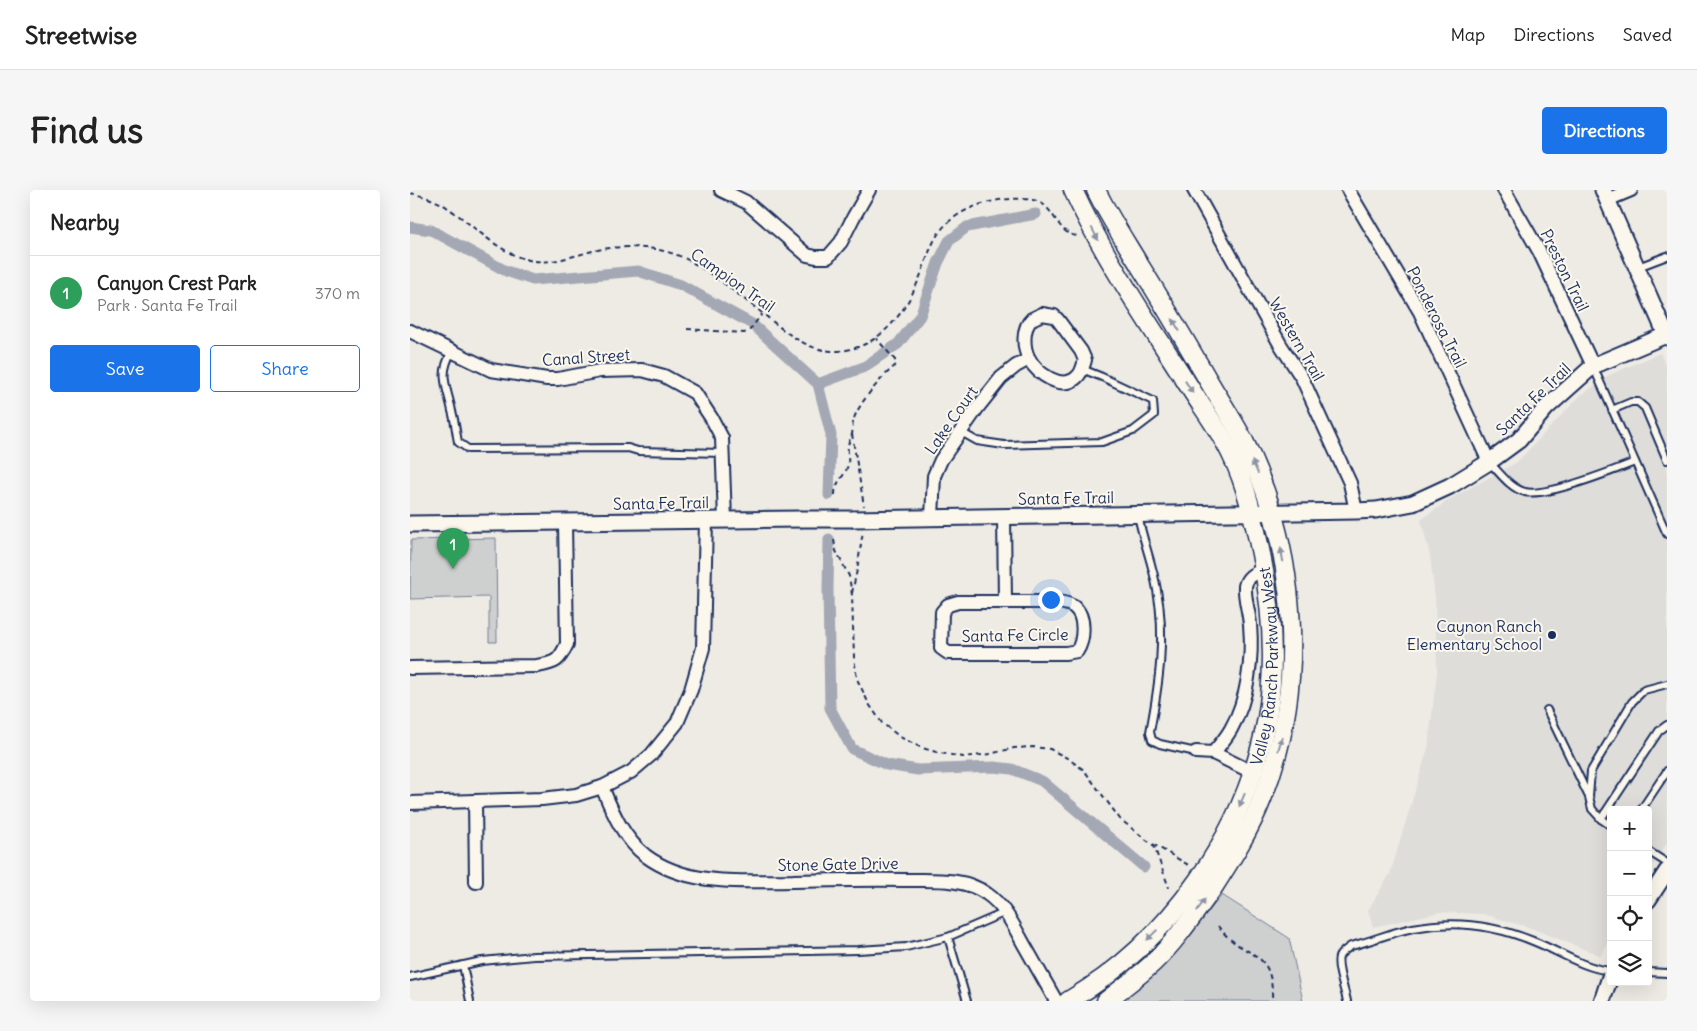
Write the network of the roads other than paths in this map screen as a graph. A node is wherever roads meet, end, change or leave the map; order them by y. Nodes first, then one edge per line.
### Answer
1 (721, 190) edge
2 (751, 190) edge
3 (869, 190) edge
4 (1073, 190) edge
5 (1096, 190) edge
6 (1194, 190) edge
7 (1348, 190) edge
8 (1504, 190) edge
9 (1630, 190) edge
10 (1605, 195) edge
11 (746, 202) junction
12 (1667, 256) edge
13 (1638, 267) junction
14 (410, 331) edge
15 (1667, 335) edge
16 (452, 351) junction
17 (1029, 359) junction
18 (1593, 366) junction
19 (1082, 369) junction
20 (1612, 410) junction
21 (960, 432) junction
22 (722, 453) junction
23 (1667, 460) edge
24 (1489, 462) junction
25 (1635, 462) junction
26 (1356, 511) junction
27 (1252, 512) junction
28 (1272, 512) junction
29 (1138, 514) junction
30 (1004, 516) junction
31 (932, 517) junction
32 (706, 520) junction
33 (725, 520) junction
34 (565, 522) junction
35 (410, 524) edge
36 (1667, 534) edge
37 (1264, 569) junction
38 (1005, 602) junction
39 (410, 668) edge
40 (1667, 684) edge
41 (1547, 710) dead end
42 (1667, 724) edge
43 (1196, 752) joint
44 (1213, 753) junction
45 (1667, 771) edge
46 (1252, 772) junction
47 (602, 787) junction
48 (1589, 797) junction
49 (475, 801) junction
50 (410, 803) edge
51 (1644, 806) edge
52 (1601, 819) junction
53 (1607, 823) edge
54 (1652, 854) edge
55 (1667, 863) edge
56 (1667, 871) edge
57 (476, 882) dead end
58 (1651, 896) edge
59 (1006, 912) junction
60 (948, 937) junction
61 (463, 965) junction
62 (1607, 971) edge
63 (1652, 972) edge
64 (1667, 973) edge
65 (410, 977) edge
66 (1607, 985) edge
67 (470, 1001) edge
68 (967, 1001) edge
69 (1056, 1001) edge
70 (1068, 1001) edge
71 (1106, 1001) edge
72 (1347, 1001) edge
73 (1602, 1001) edge

1 - 11 street
2 - 11 street
3 - 11 street
4 -> 27 main road, Valley Ranch Parkway West
28 -> 5 main road, Valley Ranch Parkway West
6 - 26 street, Western Trail
7 - 24 street, Ponderosa Trail
8 - 18 street, Preston Trail
9 - 10 street
10 - 13 street
12 - 13 lane
13 - 15 street
14 - 16 street, Canal Street
15 - 18 street, Santa Fe Trail
16 - 22 street, Canal Street
16 - 22 lane
17 - 19 street
17 - 19 street
17 - 21 street, Lake Court
18 - 20 lane
18 - 24 street, Santa Fe Trail
19 - 21 lane
20 - 23 lane
20 - 25 lane
21 - 31 street, Lake Court
22 - 33 street, Canal Street
24 - 25 lane
24 - 26 street, Santa Fe Trail
25 - 36 lane
26 - 28 street, Santa Fe Trail
27 - 28 street, Santa Fe Trail
27 - 29 street, Santa Fe Trail
27 - 37 main road, Valley Ranch Parkway West
71 -> 28 main road, Valley Ranch Parkway West
29 - 30 street, Santa Fe Trail
29 - 43 lane
30 - 31 street, Santa Fe Trail
30 - 38 street, Santa Fe Circle
31 - 33 street, Santa Fe Trail, bridge
32 - 33 street, Santa Fe Trail
32 - 34 street, Santa Fe Trail
32 - 47 street
34 - 35 street, Santa Fe Trail
34 - 39 street
37 - 44 street
37 - 46 main road, Valley Ranch Parkway West
38 - 38 street, Santa Fe Circle
40 - 48 lane
41 - 48 lane
42 - 52 lane
43 - 44 street
44 - 46 street
45 - 51 lane
46 -> 70 main road, Valley Ranch Parkway West
47 - 49 street
47 - 59 street, Stone Gate Drive
48 - 52 lane
49 - 50 street
49 - 57 street
52 - 53 lane
54 - 55 lane
56 - 58 street
59 - 60 lane
59 - 69 street, Stone Gate Drive
60 - 61 lane
60 - 68 lane
61 - 65 lane
61 - 67 lane
62 - 72 lane
63 - 64 lane
66 - 73 street

